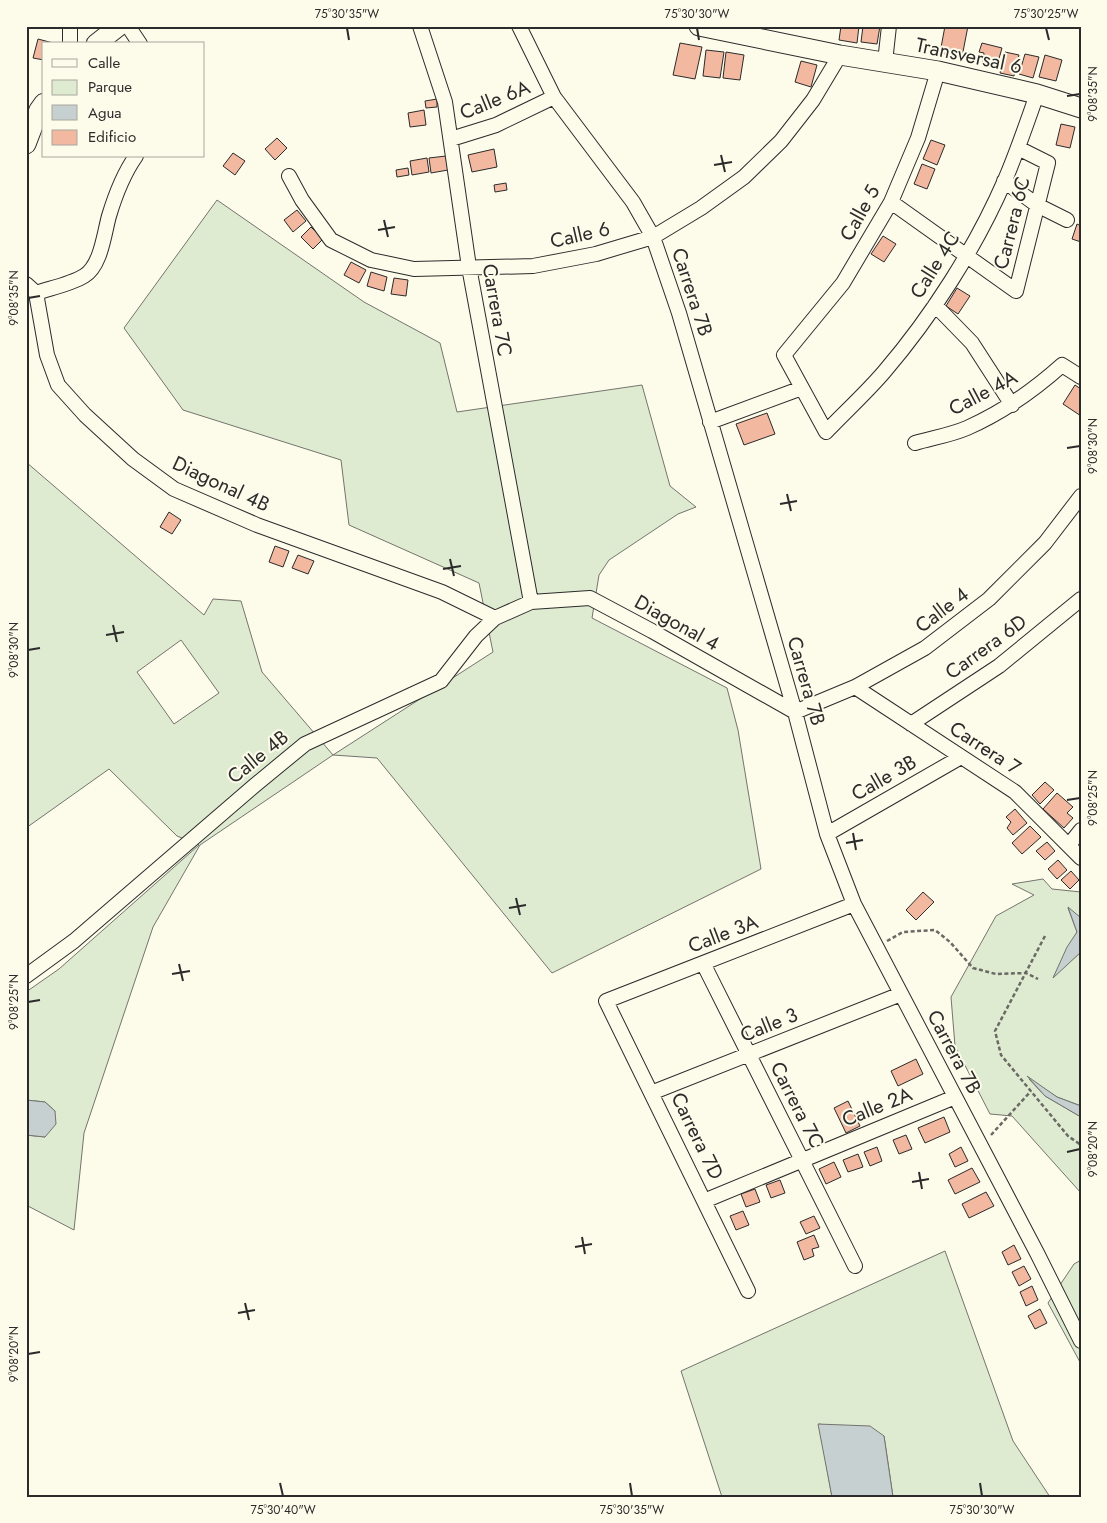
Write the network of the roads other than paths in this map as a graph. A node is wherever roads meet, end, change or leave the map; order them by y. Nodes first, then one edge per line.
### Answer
1 (70, 26) edge
2 (119, 26) edge
3 (128, 26) edge
4 (420, 26) edge
5 (519, 26) edge
6 (699, 26) edge
7 (889, 26) edge
8 (70, 42) edge
9 (99, 42) edge
10 (139, 42) edge
11 (840, 55) junction
12 (885, 62) junction
13 (938, 71) junction
14 (1037, 94) junction
15 (554, 97) junction
16 (42, 106) edge
17 (1081, 108) edge
18 (451, 139) junction
19 (26, 144) edge
20 (1018, 148) junction
21 (135, 158) edge
22 (289, 176) dead end
23 (1004, 181) junction
24 (891, 202) junction
25 (1037, 205) junction
26 (1067, 220) dead end
27 (653, 237) junction
28 (967, 255) junction
29 (469, 267) junction
30 (31, 288) edge
31 (935, 305) junction
32 (1081, 377) edge
33 (802, 388) junction
34 (1012, 405) junction
35 (710, 422) junction
36 (915, 443) dead end
37 (1081, 496) edge
38 (1081, 599) edge
39 (531, 602) junction
40 (495, 618) junction
41 (855, 687) junction
42 (795, 712) junction
43 (911, 724) junction
44 (961, 757) junction
45 (1081, 830) edge
46 (827, 834) junction
47 (1069, 845) junction
48 (1081, 858) edge
49 (854, 904) junction
50 (703, 963) junction
51 (26, 976) edge
52 (901, 994) junction
53 (606, 1001) joint
54 (749, 1054) junction
55 (651, 1093) junction
56 (955, 1097) junction
57 (802, 1160) junction
58 (704, 1201) junction
59 (855, 1266) dead end
60 (748, 1291) dead end
61 (1081, 1341) edge

1 - 8 street
2 - 9 street
3 - 10 street
4 - 18 street, Carrera 7C
5 - 15 street, Carrera 7B
6 - 11 street, Transversal 6
7 - 12 street
11 - 12 street, Transversal 6
11 - 27 street, Calle 6
12 - 13 street, Transversal 6
13 - 14 street, Transversal 6
13 - 24 street, Calle 5
14 - 17 street, Transversal 6
14 - 20 street, Calle 4C
15 - 18 street, Calle 6A
15 - 27 street, Carrera 7B
16 - 19 street
18 - 29 street, Carrera 7C
20 - 23 street, Calle 4C
20 - 25 street, Carrera 6C
21 - 30 street
22 - 29 street, Calle 6
23 - 25 street
23 - 28 street, Calle 4C
24 - 28 street, Carrera 6C
24 - 33 street, Calle 5
25 - 26 street
25 - 28 street, Carrera 6C
27 - 29 street, Calle 6
27 - 35 street, Carrera 7B
28 - 31 street, Calle 4C
29 - 39 street, Carrera 7C
30 - 40 street, Diagonal 4B
31 - 33 street, Calle 4C
31 - 34 street
32 - 34 street, Calle 4A
33 - 35 street
34 - 36 street, Calle 4A
35 - 42 street, Carrera 7B
37 - 41 street, Calle 4
38 - 43 street, Carrera 6D
39 - 40 street, Calle 4B
39 - 42 street, Diagonal 4
40 - 51 street, Calle 4B
41 - 42 street, Calle 4
41 - 43 street, Carrera 7
42 - 46 street, Carrera 7B
43 - 44 street, Carrera 7
44 - 46 street, Calle 3B
44 - 47 street, Carrera 7
45 - 47 street
46 - 49 street, Carrera 7B
47 - 48 street, Carrera 7
49 - 50 street, Calle 3A
49 - 52 street, Carrera 7B
50 - 53 street, Calle 3A
50 - 54 street, Carrera 7C
52 - 54 street, Calle 3
52 - 56 street, Carrera 7B
53 - 55 street, Carrera 7D
54 - 55 street, Calle 3
54 - 57 street, Carrera 7C
55 - 58 street, Carrera 7D
56 - 57 street, Calle 2A
56 - 61 street, Carrera 7B
57 - 58 street, Calle 2A
57 - 59 street, Carrera 7C
58 - 60 street, Carrera 7D

